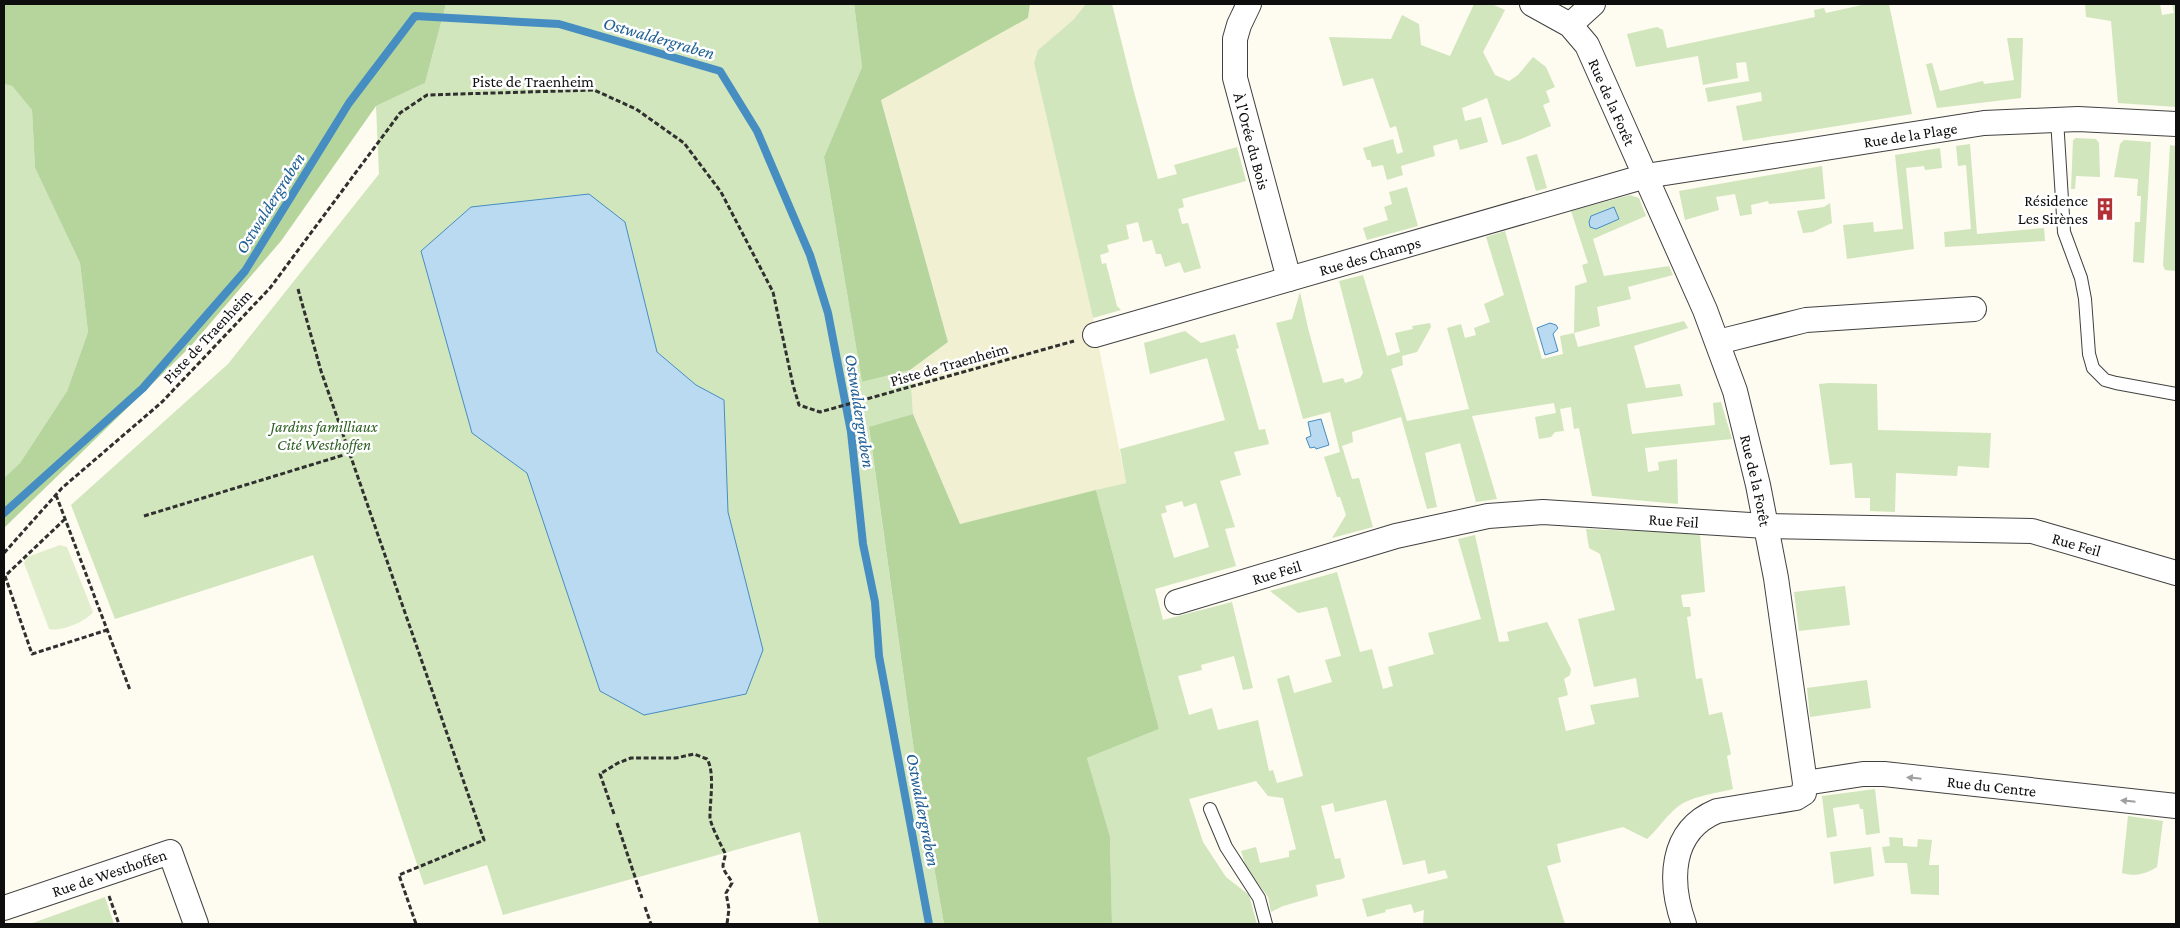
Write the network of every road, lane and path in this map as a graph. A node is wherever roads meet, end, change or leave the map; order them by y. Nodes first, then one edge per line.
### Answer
1 (1248, 4) edge
2 (1532, 4) edge
3 (1593, 4) edge
4 (1570, 25) junction
5 (2057, 119) junction
6 (2176, 124) edge
7 (1646, 176) junction
8 (1289, 279) junction
9 (298, 289) dead end
10 (1974, 309) dead end
11 (1095, 335) joint
12 (1718, 342) junction
13 (2176, 394) edge
14 (350, 453) junction
15 (56, 495) junction
16 (144, 516) dead end
17 (65, 519) junction
18 (1766, 526) junction
19 (4, 553) edge
20 (2176, 573) edge
21 (5, 581) edge
22 (1177, 602) dead end
23 (107, 630) junction
24 (130, 690) dead end
25 (1805, 783) junction
26 (2176, 806) edge
27 (1210, 809) dead end
28 (614, 814) dead end
29 (617, 823) dead end
30 (642, 898) dead end
31 (645, 906) dead end
32 (4, 908) edge
33 (196, 924) edge
34 (416, 924) edge
35 (651, 924) edge
36 (727, 924) edge
37 (1266, 924) edge
38 (1684, 924) edge

1 - 8 street, À l'Orée du Bois
2 - 4 street, Rue de la Forêt
3 - 4 street
4 - 7 street, Rue de la Forêt
5 - 6 street, Rue de la Plage
5 - 7 street, Rue de la Plage
5 - 13 lane
7 - 8 street, Rue des Champs
7 - 12 street, Rue de la Forêt
8 - 11 street, Rue des Champs
9 - 14 path
10 - 12 street
11 - 15 path, Piste de Traenheim
12 - 18 street, Rue de la Forêt
14 - 16 path
14 - 34 path
15 - 17 path
15 - 19 path, Piste de Traenheim
17 - 21 path
17 - 23 path
18 - 20 street, Rue Feil
18 - 22 street, Rue Feil
18 - 25 street, Rue de la Forêt
21 - 23 path
23 - 24 path
26 -> 25 street, Rue du Centre
25 - 38 street
27 - 37 lane
28 - 36 path
29 - 30 path
31 - 35 path
32 - 33 street, Rue de Westhoffen

